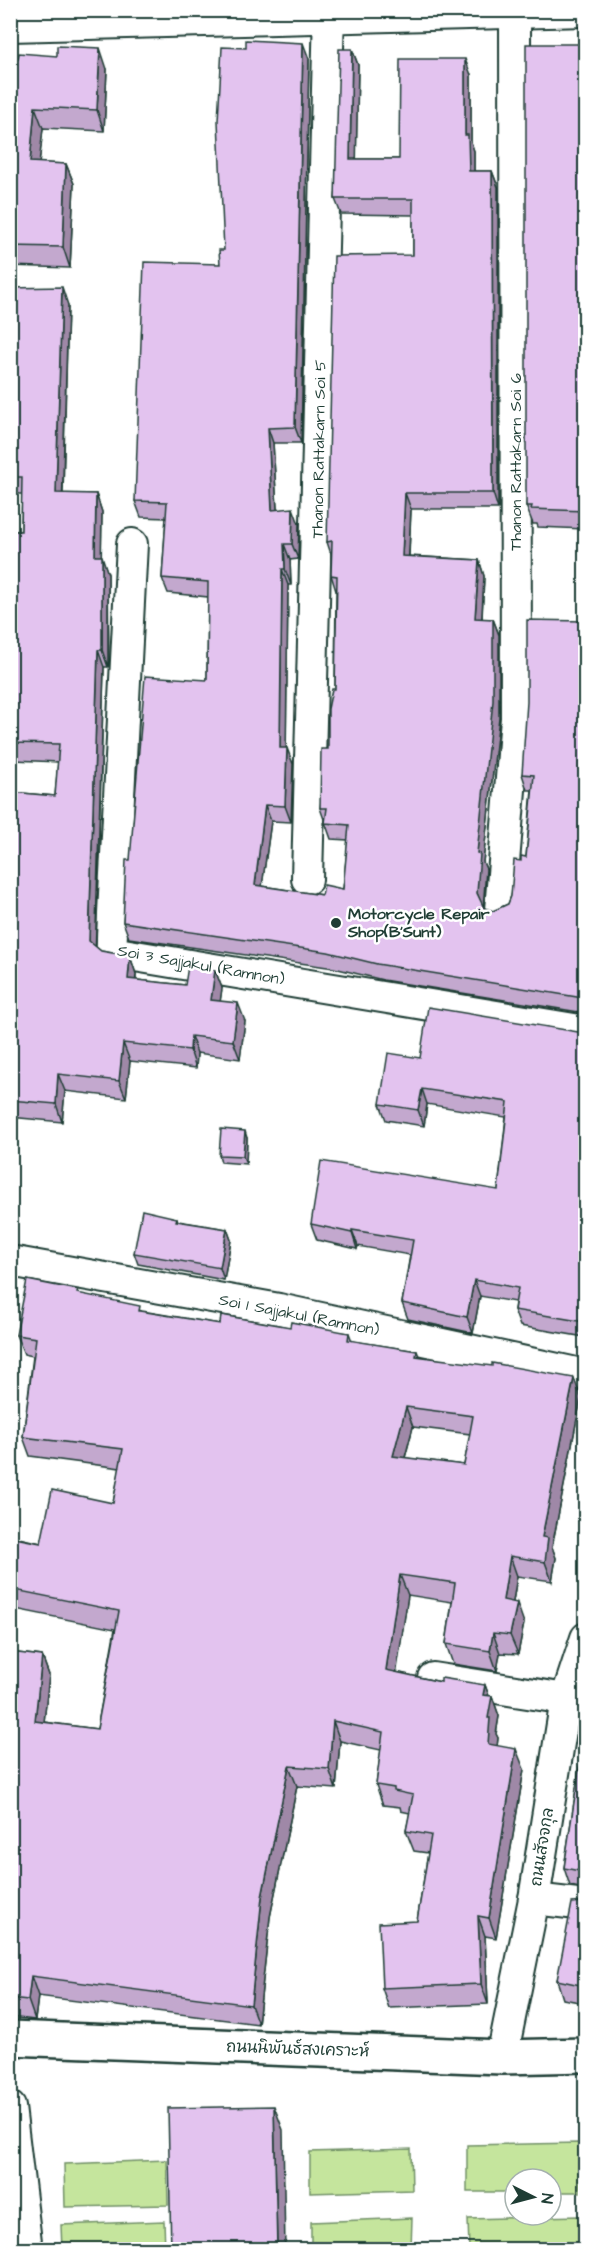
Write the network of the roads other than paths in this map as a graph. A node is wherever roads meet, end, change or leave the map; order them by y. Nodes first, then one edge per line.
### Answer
1 (585, 11) edge
2 (515, 12) edge
3 (329, 14) edge
4 (129, 17) edge
5 (10, 26) edge
6 (132, 544) dead end
7 (307, 879) dead end
8 (500, 910) edge
9 (585, 1031) edge
10 (10, 1261) edge
11 (585, 1375) edge
12 (585, 1638) edge
13 (433, 1678) edge
14 (566, 1699) junction
15 (534, 1899) junction
16 (585, 1905) edge
17 (10, 2038) edge
18 (585, 2055) edge
19 (502, 2057) junction
20 (10, 2107) edge
21 (27, 2250) edge

1 - 2 street
2 - 3 street
2 - 8 street, Thanon Rattakarn Soi 6
3 - 4 street
3 - 7 street, Thanon Rattakarn Soi 5
4 - 5 street
6 - 9 street, Soi 3 Sajjakul (Ramnon)
10 - 11 street, Soi 1 Sajjakul (Ramnon)
12 - 14 street, ถนนสัจจกุล
13 - 14 street
14 - 15 street, ถนนสัจจกุล
15 - 16 street
15 - 19 street, ถนนสัจจกุล
17 - 19 main road, ถนนนิพันธ์สงเคราะห์
18 - 19 main road, ถนนนิพันธ์สงเคราะห์
20 - 21 street

